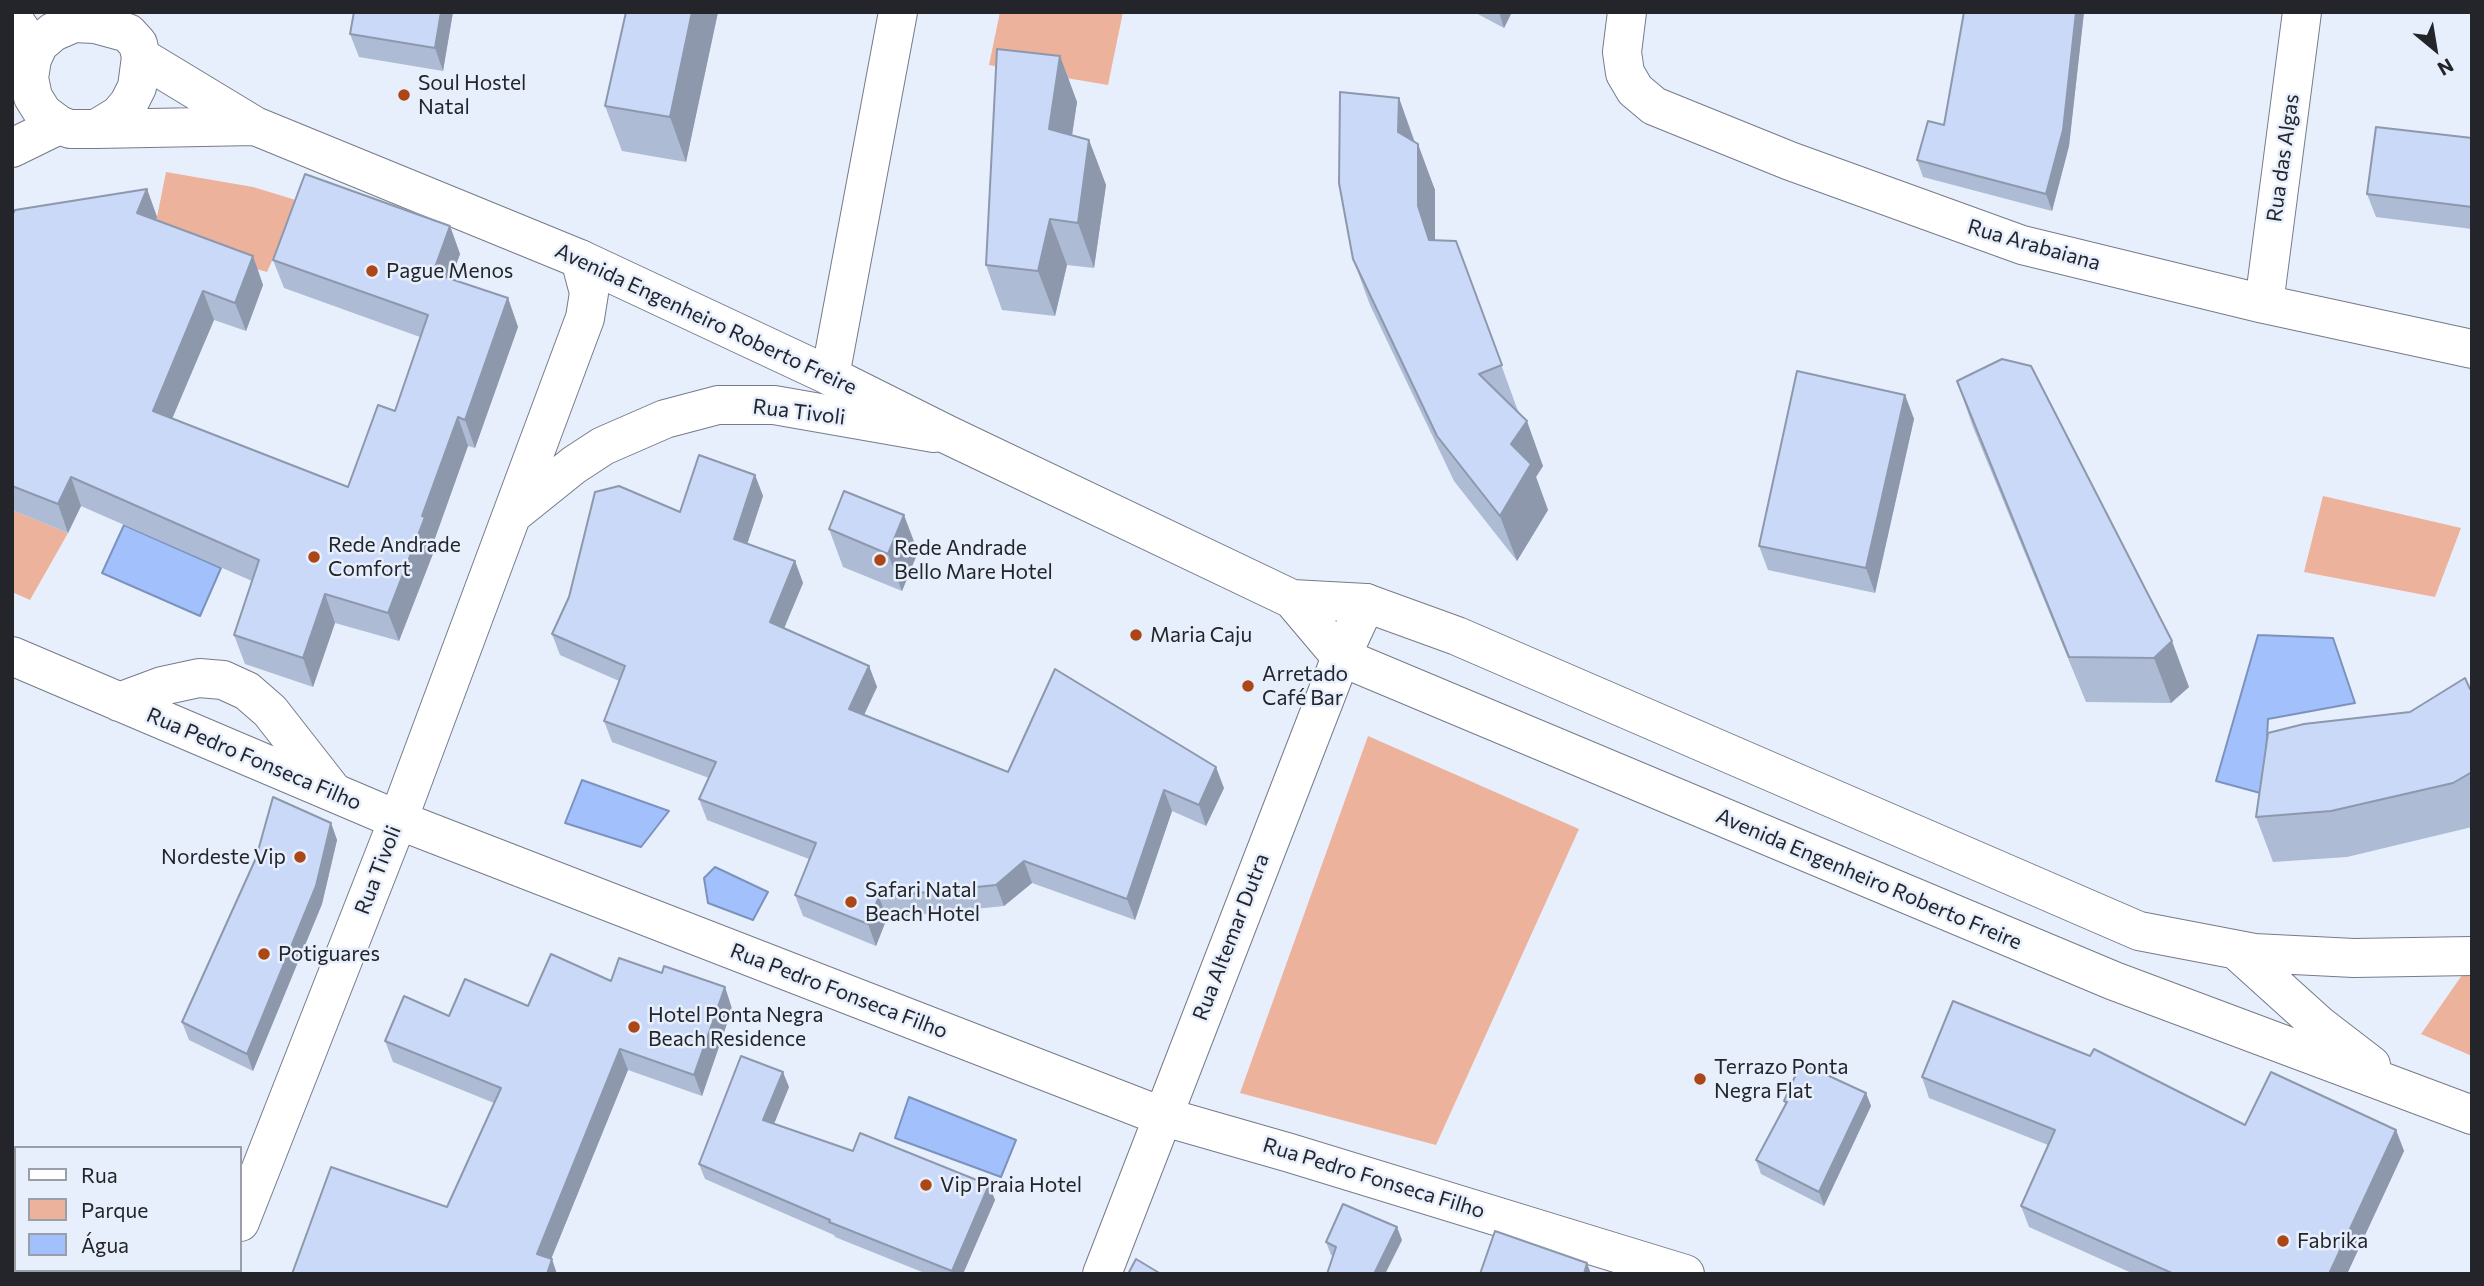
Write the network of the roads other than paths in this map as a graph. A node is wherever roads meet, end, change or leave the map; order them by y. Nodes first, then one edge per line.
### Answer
1 (898, 12) edge
2 (1627, 12) edge
3 (2302, 12) edge
4 (12, 17) edge
5 (60, 18) edge
6 (134, 34) edge
7 (32, 59) junction
8 (256, 126) junction
9 (77, 127) junction
10 (12, 148) edge
11 (580, 259) junction
12 (2264, 304) junction
13 (2472, 349) edge
14 (830, 376) junction
15 (948, 435) junction
16 (511, 515) junction
17 (1293, 599) junction
18 (1366, 603) junction
19 (12, 656) edge
20 (1341, 656) junction
21 (119, 702) junction
22 (332, 791) junction
23 (398, 820) junction
24 (2236, 950) junction
25 (2472, 956) edge
26 (2404, 1089) junction
27 (2472, 1115) edge
28 (1161, 1116) junction
29 (242, 1217) edge
30 (1102, 1274) edge
31 (1685, 1274) edge

1 - 14 street
2 - 12 street, Rua Arabaiana
3 - 12 street, Rua das Algas
4 - 7 street
5 - 6 street
5 - 7 street
6 - 8 street
6 - 9 street
7 - 9 street
8 - 9 street, Avenida Engenheiro Roberto Freire
8 - 11 street, Avenida Engenheiro Roberto Freire
9 - 10 street, Avenida Engenheiro Roberto Freire
11 - 14 street, Avenida Engenheiro Roberto Freire
11 - 16 street, Rua Tivoli
12 - 13 street, Rua Arabaiana
14 - 15 street, Avenida Engenheiro Roberto Freire
15 - 16 street, Rua Tivoli
15 - 17 street, Avenida Engenheiro Roberto Freire
16 - 23 street, Rua Tivoli
17 - 18 street, Avenida Engenheiro Roberto Freire
17 - 20 street, Avenida Engenheiro Roberto Freire
18 - 20 street, Rua Altemar Dutra
18 - 24 street, Avenida Engenheiro Roberto Freire
19 - 21 street, Rua Pedro Fonseca Filho
20 - 26 street, Avenida Engenheiro Roberto Freire
20 - 28 street, Rua Altemar Dutra
21 - 22 street, Rua Pedro Fonseca Filho
21 - 22 street
22 - 23 street, Rua Pedro Fonseca Filho
23 - 28 street, Rua Pedro Fonseca Filho
23 - 29 street, Rua Tivoli
24 - 25 street, Avenida Engenheiro Roberto Freire
24 - 26 street
26 - 27 street, Avenida Engenheiro Roberto Freire
28 - 30 street, Rua Altemar Dutra
28 - 31 street, Rua Pedro Fonseca Filho

